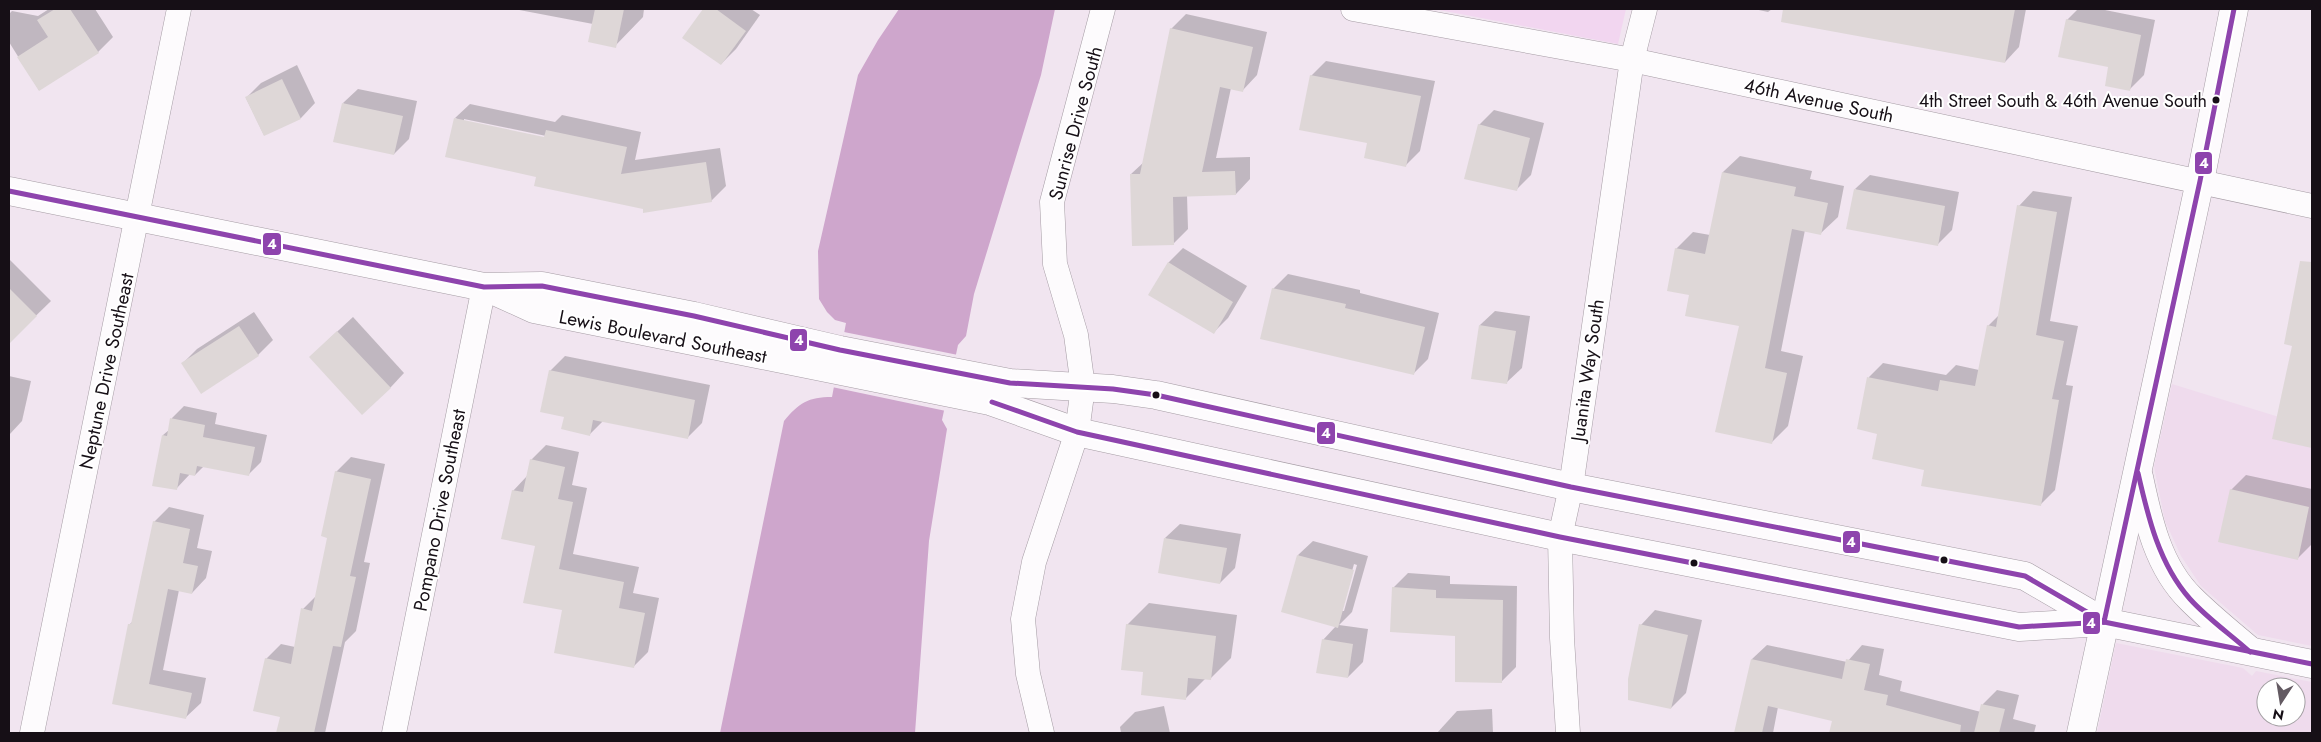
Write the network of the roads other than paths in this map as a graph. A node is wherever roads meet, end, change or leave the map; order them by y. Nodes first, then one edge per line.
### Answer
1 (179, 9) edge
2 (1104, 9) edge
3 (1353, 9) edge
4 (1645, 9) edge
5 (2234, 9) edge
6 (1632, 60) junction
7 (2200, 181) junction
8 (9, 191) edge
9 (2312, 206) edge
10 (137, 218) junction
11 (484, 286) junction
12 (952, 383) junction
13 (1083, 387) junction
14 (1077, 432) junction
15 (2137, 468) junction
16 (1571, 487) junction
17 (1560, 537) junction
18 (2104, 622) junction
19 (2250, 652) junction
20 (2312, 664) edge
21 (32, 733) edge
22 (394, 733) edge
23 (1042, 733) edge
24 (1568, 733) edge
25 (2081, 733) edge

1 - 10 street, Neptune Drive Southeast
2 - 13 street, Sunrise Drive South
3 - 6 street, 46th Avenue South
4 - 6 street, Juanita Way South
5 - 7 street
6 - 7 street, 46th Avenue South
6 - 16 street, Juanita Way South
7 - 9 street, 46th Avenue South
7 - 15 street
8 - 10 street, Lewis Boulevard Southeast
10 - 11 street, Lewis Boulevard Southeast
10 - 21 street, Neptune Drive Southeast
11 - 12 street, Lewis Boulevard Southeast
11 - 22 street, Pompano Drive Southeast
12 - 13 street, Lewis Boulevard Southeast
12 - 14 street, Lewis Boulevard Southeast
13 - 14 street, Sunrise Drive South
13 - 16 street, Lewis Boulevard Southeast
14 - 17 street, Lewis Boulevard Southeast
14 - 23 street, Sunrise Drive South
15 - 18 street
15 - 19 street
16 - 17 street, Juanita Way South
16 - 18 street, Lewis Boulevard Southeast
17 - 18 street, Lewis Boulevard Southeast
17 - 24 street, Juanita Way South
18 - 19 street
18 - 25 street
19 - 20 street

